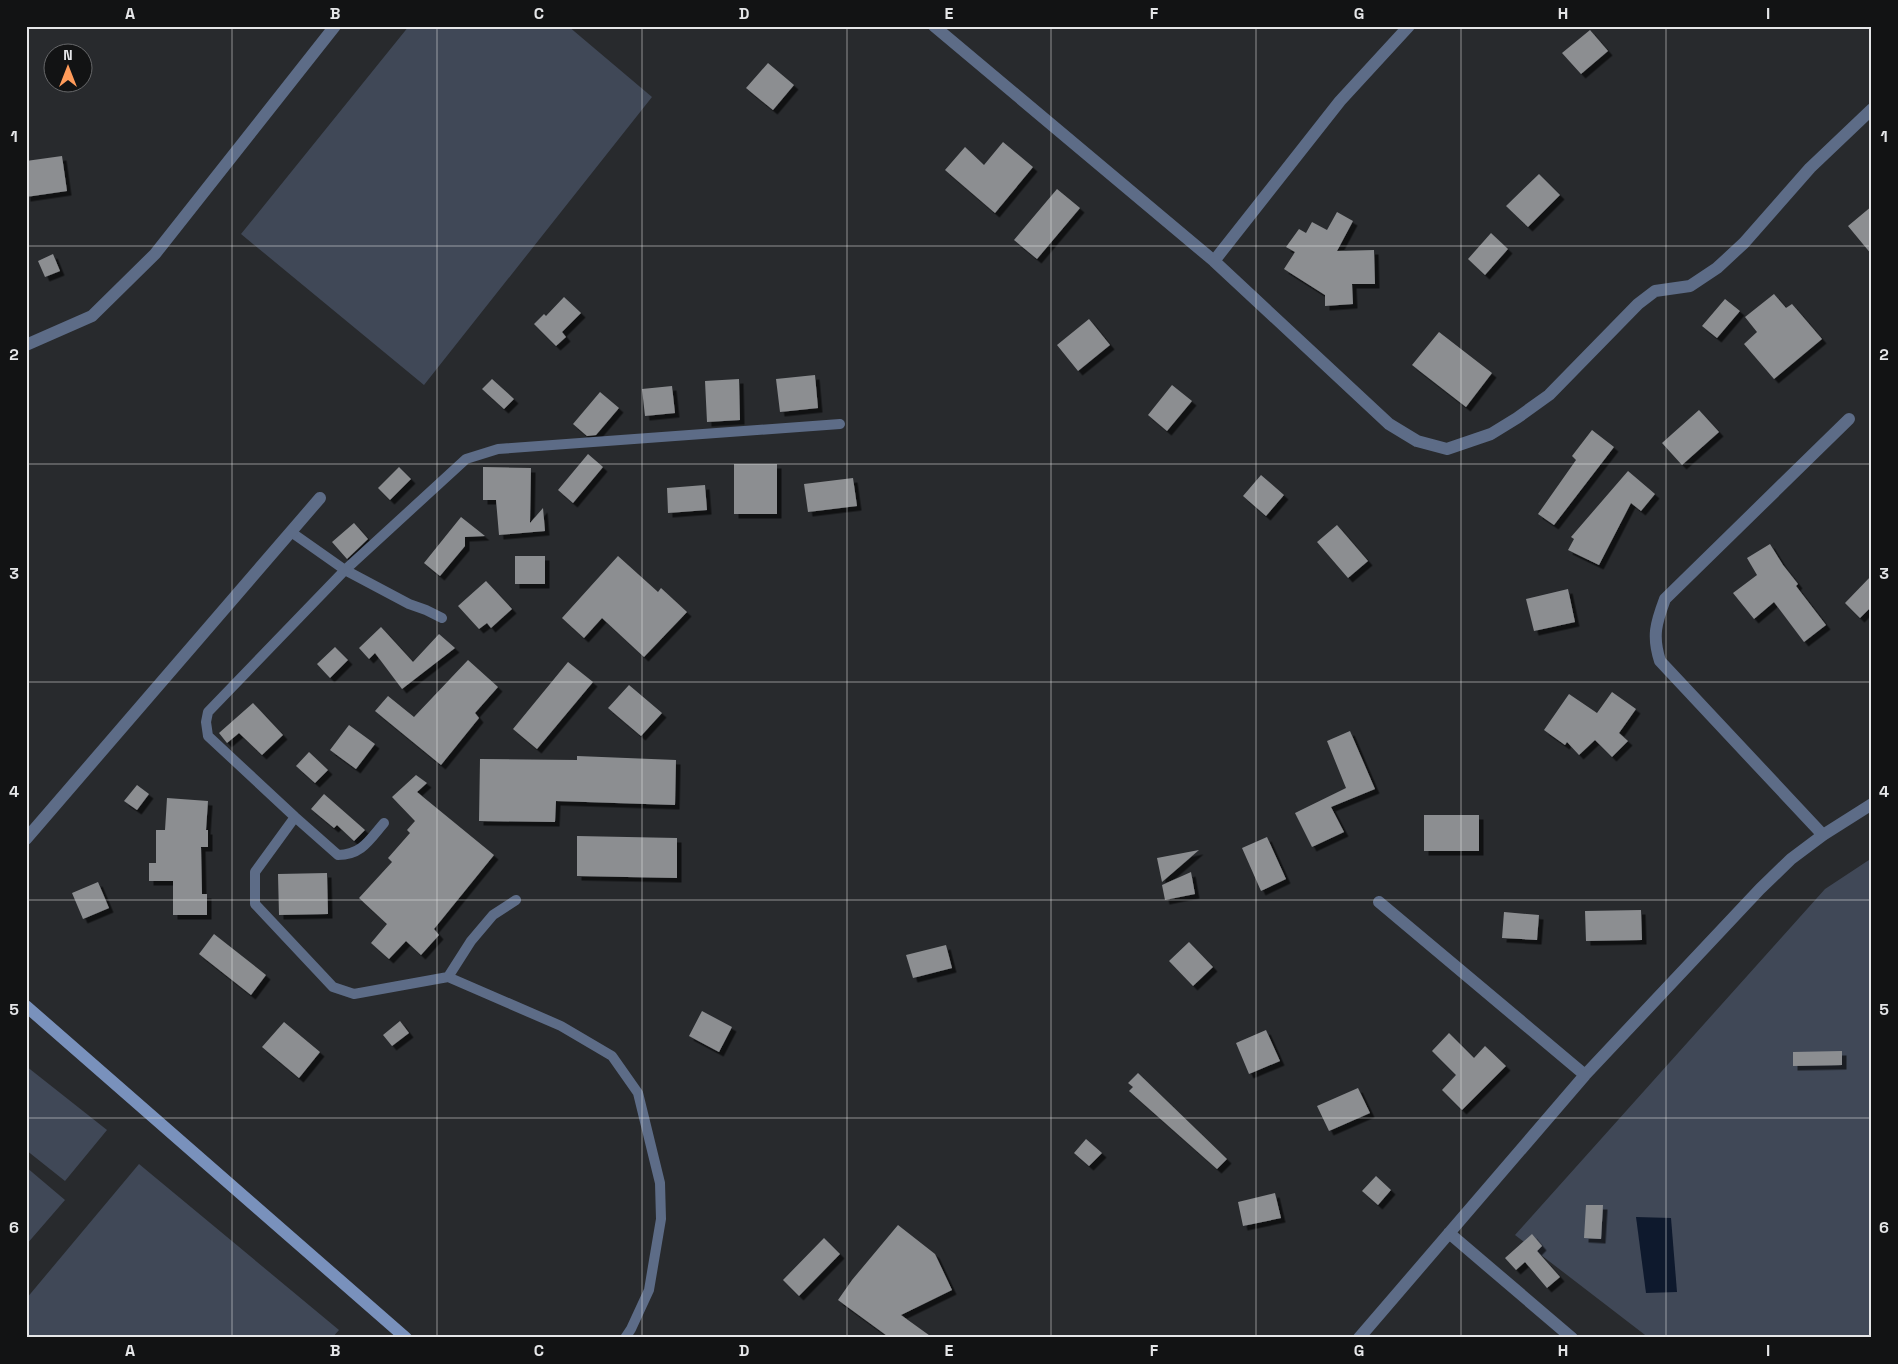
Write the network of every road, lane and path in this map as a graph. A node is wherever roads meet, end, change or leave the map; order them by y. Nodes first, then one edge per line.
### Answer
1 (335, 26) edge
2 (934, 26) edge
3 (1409, 26) edge
4 (1872, 109) edge
5 (1214, 261) junction
6 (26, 345) edge
7 (1849, 419) dead end
8 (840, 424) dead end
9 (320, 498) dead end
10 (291, 532) junction
11 (345, 570) junction
12 (442, 618) dead end
13 (1872, 804) edge
14 (295, 817) junction
15 (384, 823) dead end
16 (1823, 836) junction
17 (26, 839) edge
18 (516, 900) dead end
19 (1379, 902) dead end
20 (448, 976) junction
21 (26, 1006) edge
22 (1585, 1075) junction
23 (1449, 1233) junction
24 (406, 1338) edge
25 (625, 1338) edge
26 (1359, 1338) edge
27 (1572, 1338) edge

1 - 6 street
2 - 5 street
3 - 5 street
4 - 5 street
7 - 16 street
8 - 11 lane
9 - 10 street
10 - 11 lane
10 - 17 street
11 - 12 lane
11 - 14 lane
13 - 16 street
14 - 15 lane
14 - 20 lane
16 - 22 street
18 - 20 lane
19 - 22 street
20 - 25 lane
21 - 24 main road
22 - 23 street
23 - 26 street
23 - 27 street

